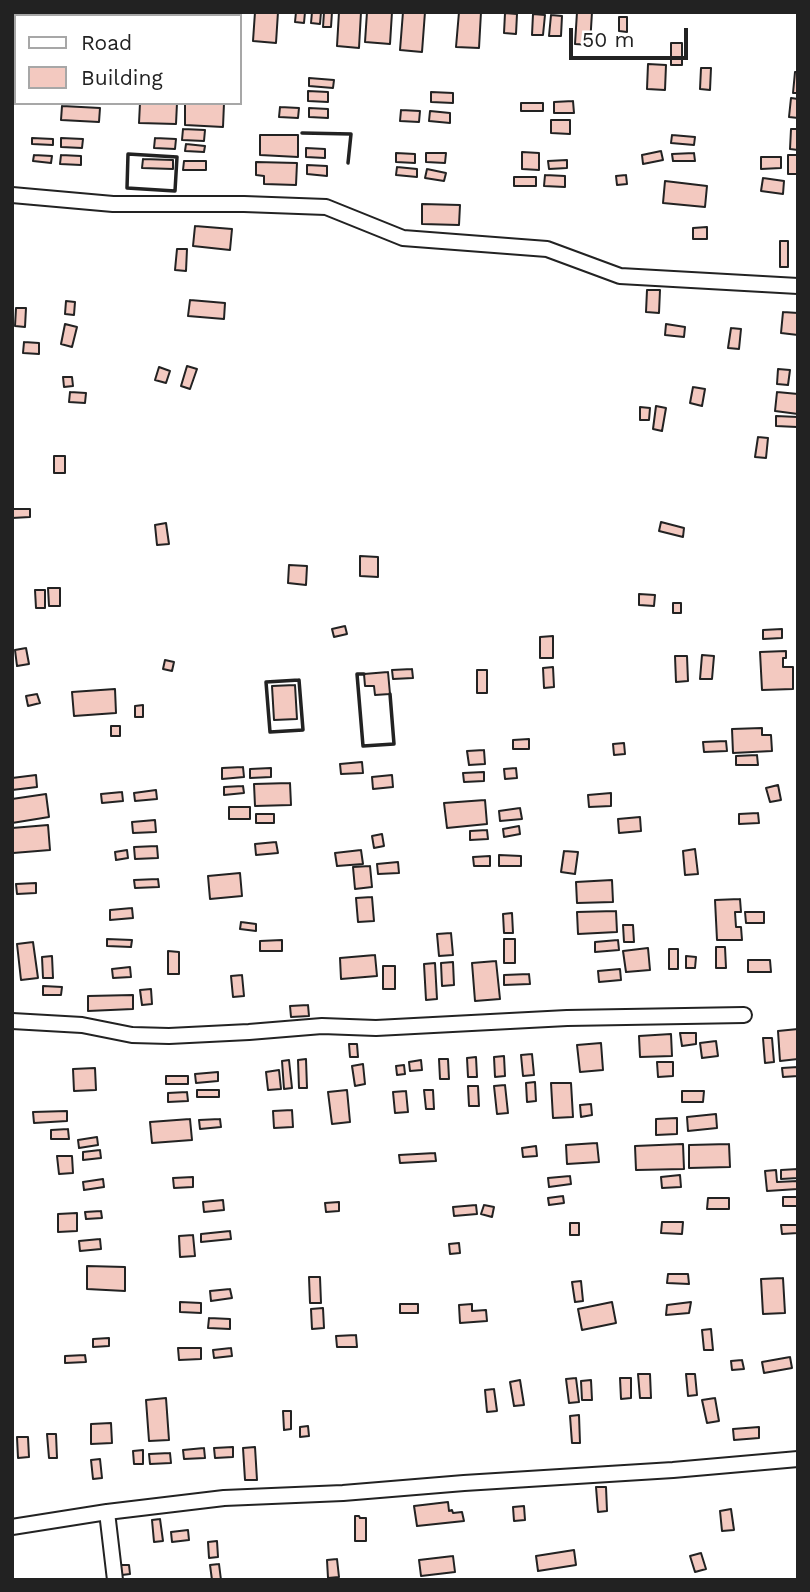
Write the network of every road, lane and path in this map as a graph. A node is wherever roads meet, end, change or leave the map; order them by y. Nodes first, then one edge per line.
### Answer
1 (12, 195) edge
2 (798, 286) edge
3 (744, 1015) dead end
4 (12, 1021) edge
5 (798, 1459) edge
6 (107, 1512) junction
7 (12, 1527) edge
8 (115, 1580) edge

1 - 2 street
3 - 4 street
5 - 6 street
6 - 7 street
6 - 8 street

